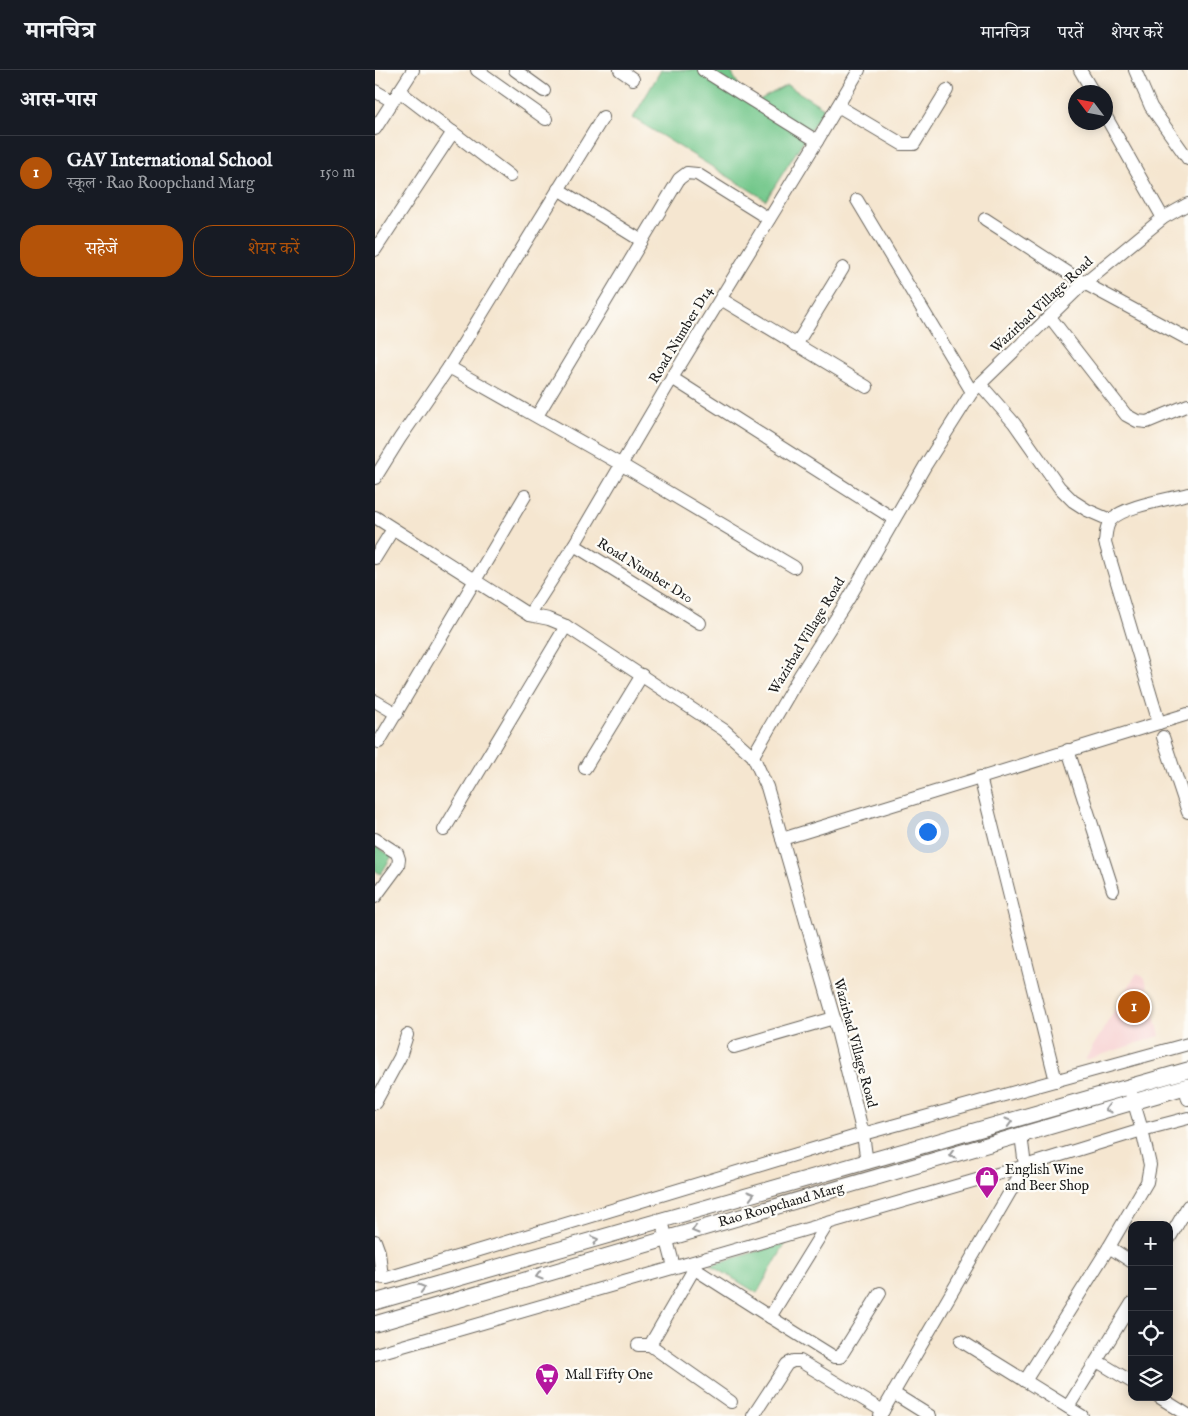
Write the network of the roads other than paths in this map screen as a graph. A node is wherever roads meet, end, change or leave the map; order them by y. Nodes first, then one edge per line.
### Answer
1 (413, 70) edge
2 (515, 70) edge
3 (620, 70) edge
4 (703, 70) edge
5 (859, 70) edge
6 (1081, 70) edge
7 (1135, 70) edge
8 (484, 72) edge
9 (633, 79) dead end
10 (1089, 85) edge
11 (947, 90) dead end
12 (375, 91) edge
13 (544, 91) dead end
14 (395, 96) junction
15 (838, 106) junction
16 (603, 117) dead end
17 (547, 119) dead end
18 (375, 129) edge
19 (1113, 129) edge
20 (453, 132) junction
21 (817, 141) junction
22 (1188, 159) edge
23 (510, 176) dead end
24 (558, 189) junction
25 (857, 200) dead end
26 (1186, 209) edge
27 (1163, 218) junction
28 (769, 219) junction
29 (985, 219) dead end
30 (641, 241) junction
31 (375, 250) edge
32 (843, 268) dead end
33 (1084, 284) junction
34 (721, 299) junction
35 (1050, 317) junction
36 (1188, 339) edge
37 (796, 345) junction
38 (449, 367) junction
39 (672, 378) junction
40 (867, 388) dead end
41 (976, 388) junction
42 (1188, 405) edge
43 (537, 416) junction
44 (622, 465) junction
45 (375, 478) edge
46 (1188, 494) edge
47 (525, 496) dead end
48 (375, 517) edge
49 (894, 518) junction
50 (1110, 520) junction
51 (393, 529) junction
52 (574, 545) junction
53 (375, 558) edge
54 (794, 567) dead end
55 (474, 582) junction
56 (529, 615) junction
57 (700, 623) dead end
58 (566, 626) junction
59 (642, 675) junction
60 (375, 701) edge
61 (397, 714) junction
62 (1188, 714) edge
63 (1159, 723) junction
64 (1163, 737) dead end
65 (379, 742) dead end
66 (1068, 750) junction
67 (753, 756) junction
68 (585, 768) dead end
69 (981, 777) junction
70 (1188, 812) edge
71 (443, 830) dead end
72 (375, 839) edge
73 (782, 839) junction
74 (1113, 890) dead end
75 (375, 897) edge
76 (834, 1018) junction
77 (407, 1035) dead end
78 (1188, 1044) edge
79 (735, 1047) dead end
80 (1188, 1070) edge
81 (1056, 1081) junction
82 (1187, 1091) edge
83 (1131, 1094) junction
84 (375, 1103) edge
85 (1188, 1118) edge
86 (1142, 1130) junction
87 (863, 1134) junction
88 (1021, 1135) junction
89 (867, 1163) junction
90 (1025, 1166) junction
91 (1188, 1206) edge
92 (662, 1221) junction
93 (828, 1223) junction
94 (1173, 1232) edge
95 (666, 1238) junction
96 (375, 1241) edge
97 (1109, 1247) junction
98 (1128, 1259) edge
99 (691, 1266) junction
100 (674, 1267) junction
101 (381, 1277) edge
102 (880, 1293) dead end
103 (399, 1295) junction
104 (375, 1302) edge
105 (1128, 1310) edge
106 (770, 1317) junction
107 (375, 1324) edge
108 (961, 1341) dead end
109 (375, 1354) edge
110 (1097, 1361) junction
111 (1128, 1380) edge
112 (1025, 1381) junction
113 (893, 1393) junction
114 (1166, 1401) edge
115 (731, 1402) dead end
116 (1068, 1407) junction
117 (881, 1414) edge
118 (1188, 1414) edge
119 (753, 1416) edge
120 (931, 1416) edge
121 (1082, 1416) edge

1 - 14 street
2 - 13 street
3 - 9 street
4 - 21 street
5 - 15 street, Road Number D14
6 - 10 street
7 - 22 street
8 - 17 street
11 - 15 street
12 - 14 street
14 - 18 street
14 - 20 street
15 - 21 street, Road Number D14
16 - 24 street
19 - 27 street
20 - 23 street
20 - 31 street
21 - 28 street, Road Number D14
24 - 30 street
24 - 38 street
25 - 41 street
26 - 27 street, Wazirbad Village Road
27 - 33 street, Wazirbad Village Road
28 - 30 street
28 - 34 street, Road Number D14
29 - 33 street
30 - 43 street
32 - 37 street
33 - 35 street, Wazirbad Village Road
33 - 36 street
34 - 37 street
34 - 39 street, Road Number D14
35 - 41 street, Wazirbad Village Road
35 - 42 street
37 - 40 street
38 - 43 street
38 - 45 street
39 - 44 street, Road Number D14
39 - 49 street
41 - 49 street, Wazirbad Village Road
41 - 50 street
43 - 44 street
44 - 52 street, Road Number D14
44 - 54 street
46 - 50 street
47 - 55 street
48 - 51 street
49 - 67 street, Wazirbad Village Road
50 - 63 street
51 - 53 street
51 - 55 street
52 - 56 street, Road Number D14
52 - 57 street, Road Number D10
55 - 56 street
55 - 61 street
56 - 58 street
58 - 59 street
58 - 71 street
59 - 67 street
59 - 68 street
60 - 61 street
61 - 65 street
62 - 63 street
63 - 66 street
64 - 70 street
66 - 69 street
66 - 74 street
67 - 73 street, Wazirbad Village Road
69 - 73 street
69 - 81 street
72 - 75 street
73 - 76 street, Wazirbad Village Road
76 - 79 street
76 - 87 street, Wazirbad Village Road
77 - 84 street
78 - 81 street
80 - 83 main road, Rao Roopchand Marg
81 - 87 street
82 - 83 main road, Rao Roopchand Marg
83 - 86 street
83 -> 88 main road, Rao Roopchand Marg
89 -> 83 main road, Rao Roopchand Marg
85 - 86 street
86 - 90 street
86 - 97 street
87 - 89 street, Wazirbad Village Road
87 - 101 street
88 - 90 street
88 -> 95 main road, Rao Roopchand Marg
92 -> 89 main road, Rao Roopchand Marg
90 - 93 street
90 - 113 street
91 - 94 street
92 - 95 street
103 -> 92 main road, Rao Roopchand Marg
93 - 99 street
93 - 106 street
95 - 100 street
95 -> 107 main road, Rao Roopchand Marg
96 - 101 street
97 - 98 street
97 - 112 street
99 - 100 street
99 - 106 street
99 - 115 street
100 - 109 street
101 - 103 street
102 - 106 street
103 - 104 main road, Rao Roopchand Marg
105 - 110 street
108 - 112 street
110 - 111 street
110 - 116 street
112 - 116 street
113 - 117 street
113 - 120 street
114 - 118 street
116 - 121 street
117 - 119 street

